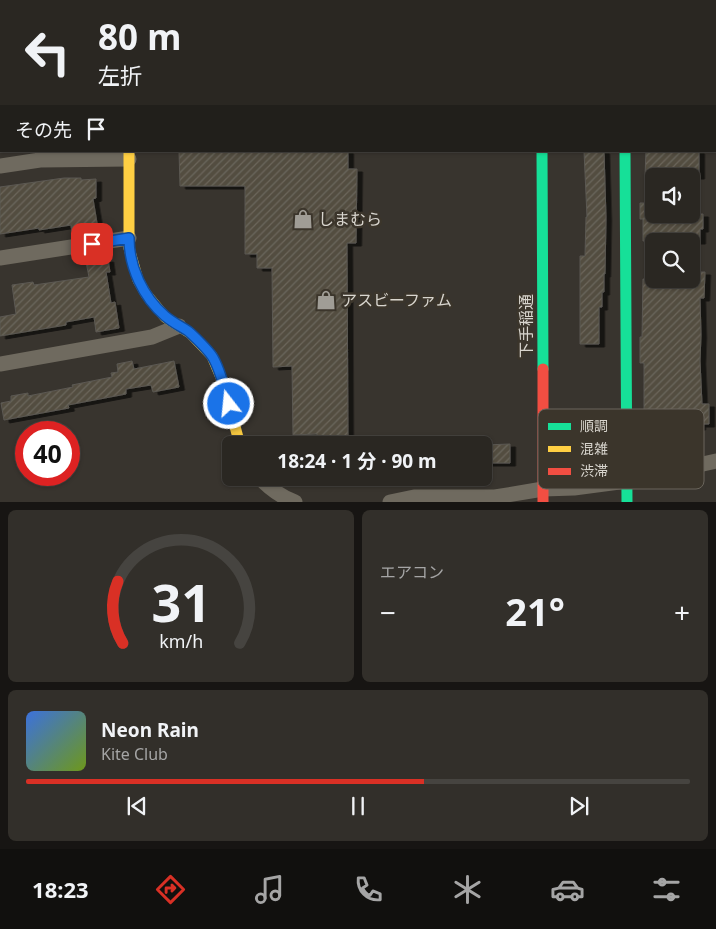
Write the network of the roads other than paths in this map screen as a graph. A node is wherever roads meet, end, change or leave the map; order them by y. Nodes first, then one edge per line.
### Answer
1 (542, 152) edge
2 (625, 152) edge
3 (39, 155) edge
4 (129, 155) edge
5 (0, 166) edge
6 (129, 238) junction
7 (0, 258) edge
8 (179, 326) junction
9 (0, 364) edge
10 (543, 409) edge
11 (627, 409) edge
12 (238, 436) edge
13 (268, 486) edge
14 (570, 489) edge
15 (627, 489) edge
16 (543, 495) edge
17 (295, 502) edge
18 (390, 502) edge
19 (627, 502) edge

1 - 10 street, 下手稲通
2 - 11 street
3 - 4 street
3 - 5 street
4 - 6 street
6 - 7 street
6 - 8 street
8 - 9 street
8 - 12 street
13 - 17 street
14 - 16 street
15 - 19 street
16 - 18 street

